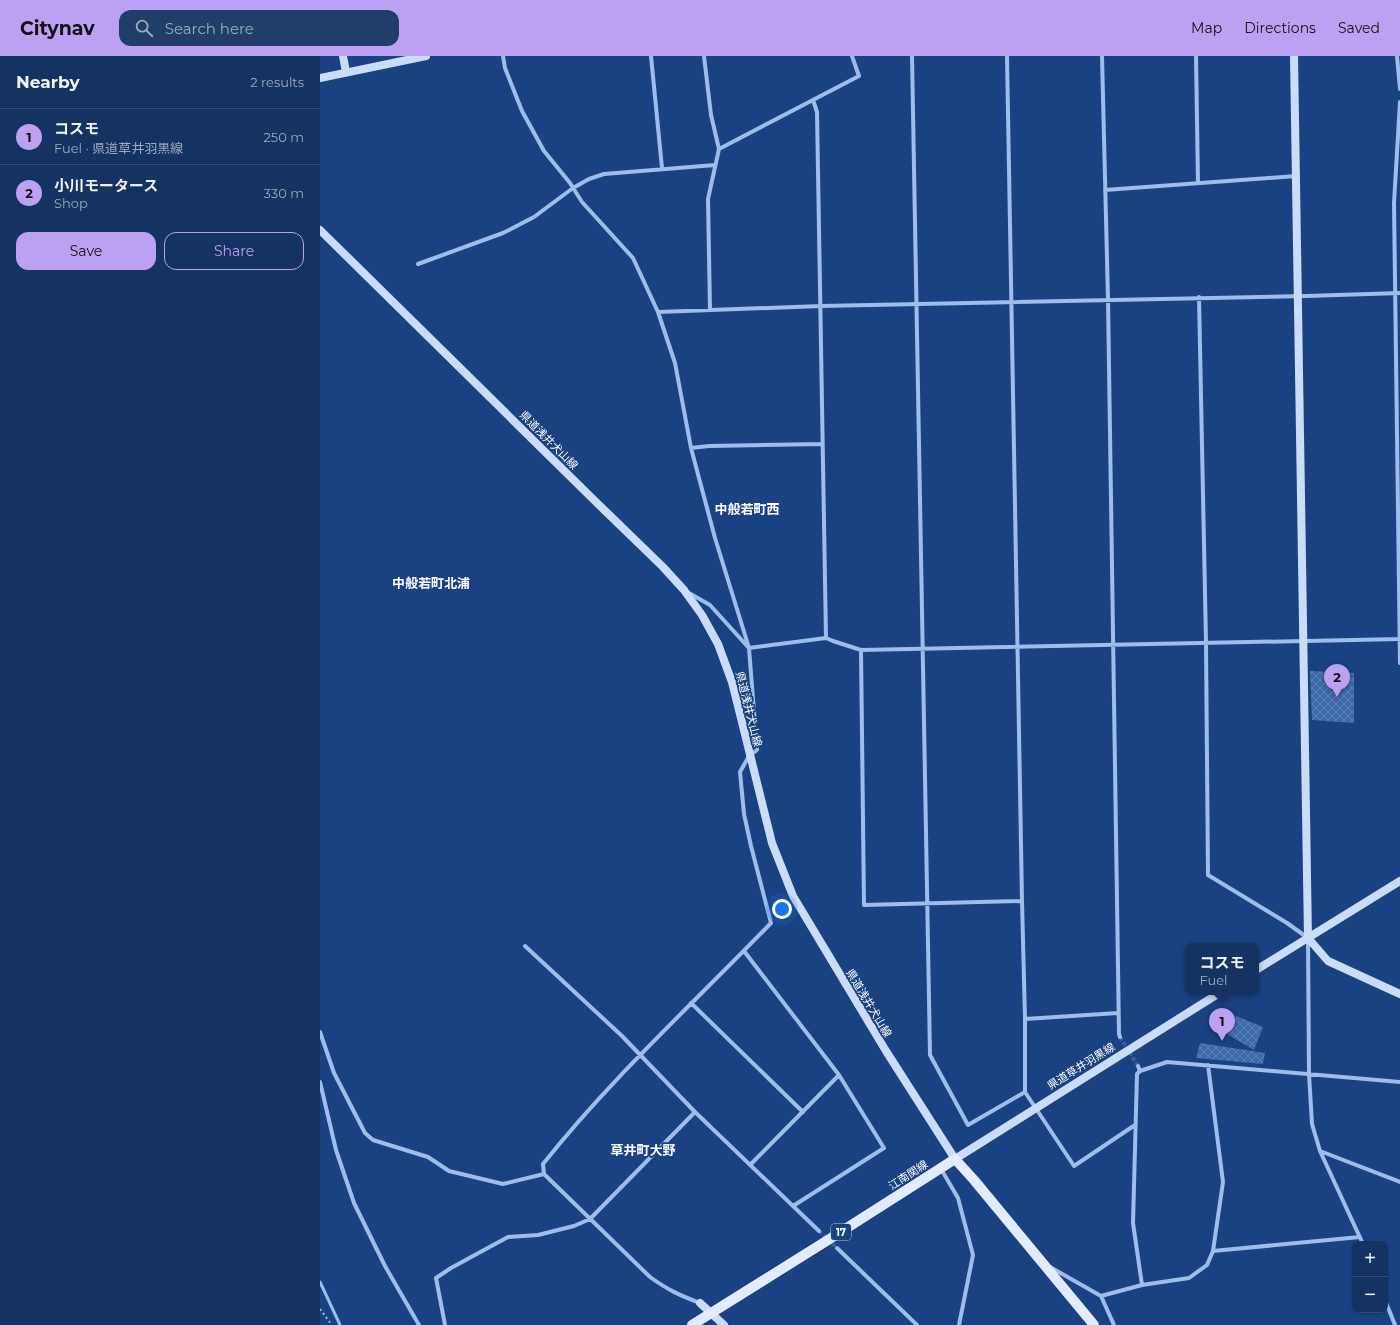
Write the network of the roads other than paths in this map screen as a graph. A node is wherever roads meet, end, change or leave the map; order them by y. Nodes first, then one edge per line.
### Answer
1 (343, 56) edge
2 (426, 56) edge
3 (503, 56) edge
4 (651, 56) edge
5 (704, 56) edge
6 (852, 56) edge
7 (912, 56) edge
8 (1007, 56) edge
9 (1102, 56) edge
10 (1196, 56) edge
11 (1294, 56) edge
12 (1397, 56) edge
13 (346, 72) junction
14 (320, 78) edge
15 (1400, 89) edge
16 (813, 100) junction
17 (1400, 102) edge
18 (719, 149) junction
19 (715, 165) junction
20 (662, 168) junction
21 (1296, 176) junction
22 (1198, 183) junction
23 (574, 188) junction
24 (1105, 190) junction
25 (320, 230) edge
26 (418, 264) dead end
27 (1394, 293) junction
28 (1400, 293) edge
29 (1298, 296) junction
30 (1198, 297) junction
31 (1108, 299) junction
32 (1012, 301) junction
33 (917, 304) junction
34 (821, 306) junction
35 (710, 310) junction
36 (658, 312) junction
37 (822, 444) junction
38 (692, 448) junction
39 (684, 590) junction
40 (826, 638) junction
41 (1400, 639) edge
42 (1304, 640) junction
43 (1206, 643) junction
44 (1113, 644) junction
45 (1017, 647) junction
46 (750, 648) junction
47 (922, 648) junction
48 (861, 650) junction
49 (1400, 664) edge
50 (749, 756) junction
51 (1400, 881) edge
52 (1022, 901) junction
53 (927, 904) junction
54 (1308, 938) junction
55 (525, 946) dead end
56 (744, 951) junction
57 (1259, 968) edge
58 (1400, 994) edge
59 (1216, 995) edge
60 (691, 1003) junction
61 (1118, 1013) junction
62 (1025, 1019) junction
63 (320, 1032) edge
64 (1120, 1037) tunnel mouth
65 (640, 1054) junction
66 (1208, 1065) junction
67 (1138, 1066) tunnel mouth
68 (1140, 1071) junction
69 (1309, 1074) junction
70 (839, 1075) junction
71 (320, 1082) edge
72 (1400, 1082) edge
73 (1025, 1092) junction
74 (695, 1112) junction
75 (803, 1112) junction
76 (1135, 1125) junction
77 (1320, 1151) junction
78 (955, 1160) junction
79 (751, 1164) junction
80 (941, 1168) junction
81 (544, 1174) junction
82 (1400, 1182) edge
83 (793, 1206) junction
84 (590, 1219) junction
85 (819, 1232) tunnel mouth
86 (1360, 1237) junction
87 (1361, 1241) edge
88 (837, 1248) tunnel mouth
89 (1212, 1251) junction
90 (1041, 1261) junction
91 (320, 1282) edge
92 (1142, 1285) junction
93 (1101, 1296) junction
94 (700, 1303) joint
95 (1388, 1308) edge
96 (695, 1323) edge
97 (340, 1325) edge
98 (419, 1325) edge
99 (445, 1325) edge
100 (724, 1325) edge
101 (917, 1325) edge
102 (959, 1325) edge
103 (1094, 1325) edge
104 (1114, 1325) edge
105 (1395, 1325) edge

1 - 13 main road
2 - 13 main road
3 - 23 street
4 - 20 street
5 - 18 street
6 - 16 street
7 - 33 street
8 - 32 street
9 - 24 street
10 - 22 street
11 - 21 main road
12 - 15 street
13 - 14 main road
16 - 18 street
16 - 34 street
17 - 27 street
18 - 19 street
19 - 20 street
19 - 35 street
20 - 23 street
21 - 22 street
21 - 29 main road
22 - 24 street
23 - 26 street
23 - 36 street
24 - 31 street
25 - 39 main road, 県道浅井犬山線
27 - 28 street
27 - 29 street
27 - 41 street
29 - 30 street
29 - 42 main road
30 - 31 street
30 - 43 street
31 - 32 street
31 - 44 street
32 - 33 street
32 - 45 street
33 - 34 street
33 - 47 street
34 - 35 street
34 - 37 street
35 - 36 street
36 - 38 street
37 - 38 street
37 - 40 street
38 - 46 street
39 - 46 street
39 - 50 main road, 県道浅井犬山線
40 - 46 street
40 - 48 street
41 - 42 street
41 - 49 street
42 - 43 street
42 - 54 main road
43 - 44 street
43 - 54 street
44 - 45 street
44 - 61 street
45 - 47 street
45 - 52 street
46 - 50 street
47 - 48 street
47 - 53 street
48 - 53 street
50 - 56 street
50 - 78 main road, 県道浅井犬山線
51 - 54 main road
52 - 53 street
52 - 62 street
53 - 73 street
54 - 57 main road
54 - 58 main road
54 - 69 street
55 - 65 street
56 - 60 street
56 - 70 street
59 - 78 main road, 県道草井羽黒線
60 - 65 street
60 - 75 street
61 - 62 street
61 - 64 street
62 - 73 street
63 - 81 street
65 - 74 street
65 - 81 street
66 - 68 street
66 - 69 street
66 - 89 street
67 - 68 street
68 - 76 street
69 - 72 street
69 - 77 street
70 - 75 street
70 - 83 street
71 - 98 street
73 - 76 street
74 - 79 street
74 - 84 street
75 - 79 street
76 - 92 street
77 - 82 street
77 - 86 street
78 - 80 main road, 江南関線 / 17
78 - 90 main road
79 - 83 street
80 - 96 main road, 江南関線 / 17
80 - 102 street
81 - 84 street
83 - 85 street
84 - 94 street
84 - 99 street
86 - 87 street
86 - 89 street
88 - 101 street
89 - 92 street
90 - 93 street
90 - 103 main road
91 - 97 lane
92 - 93 street
93 - 104 street
94 - 100 main road
95 - 105 street

